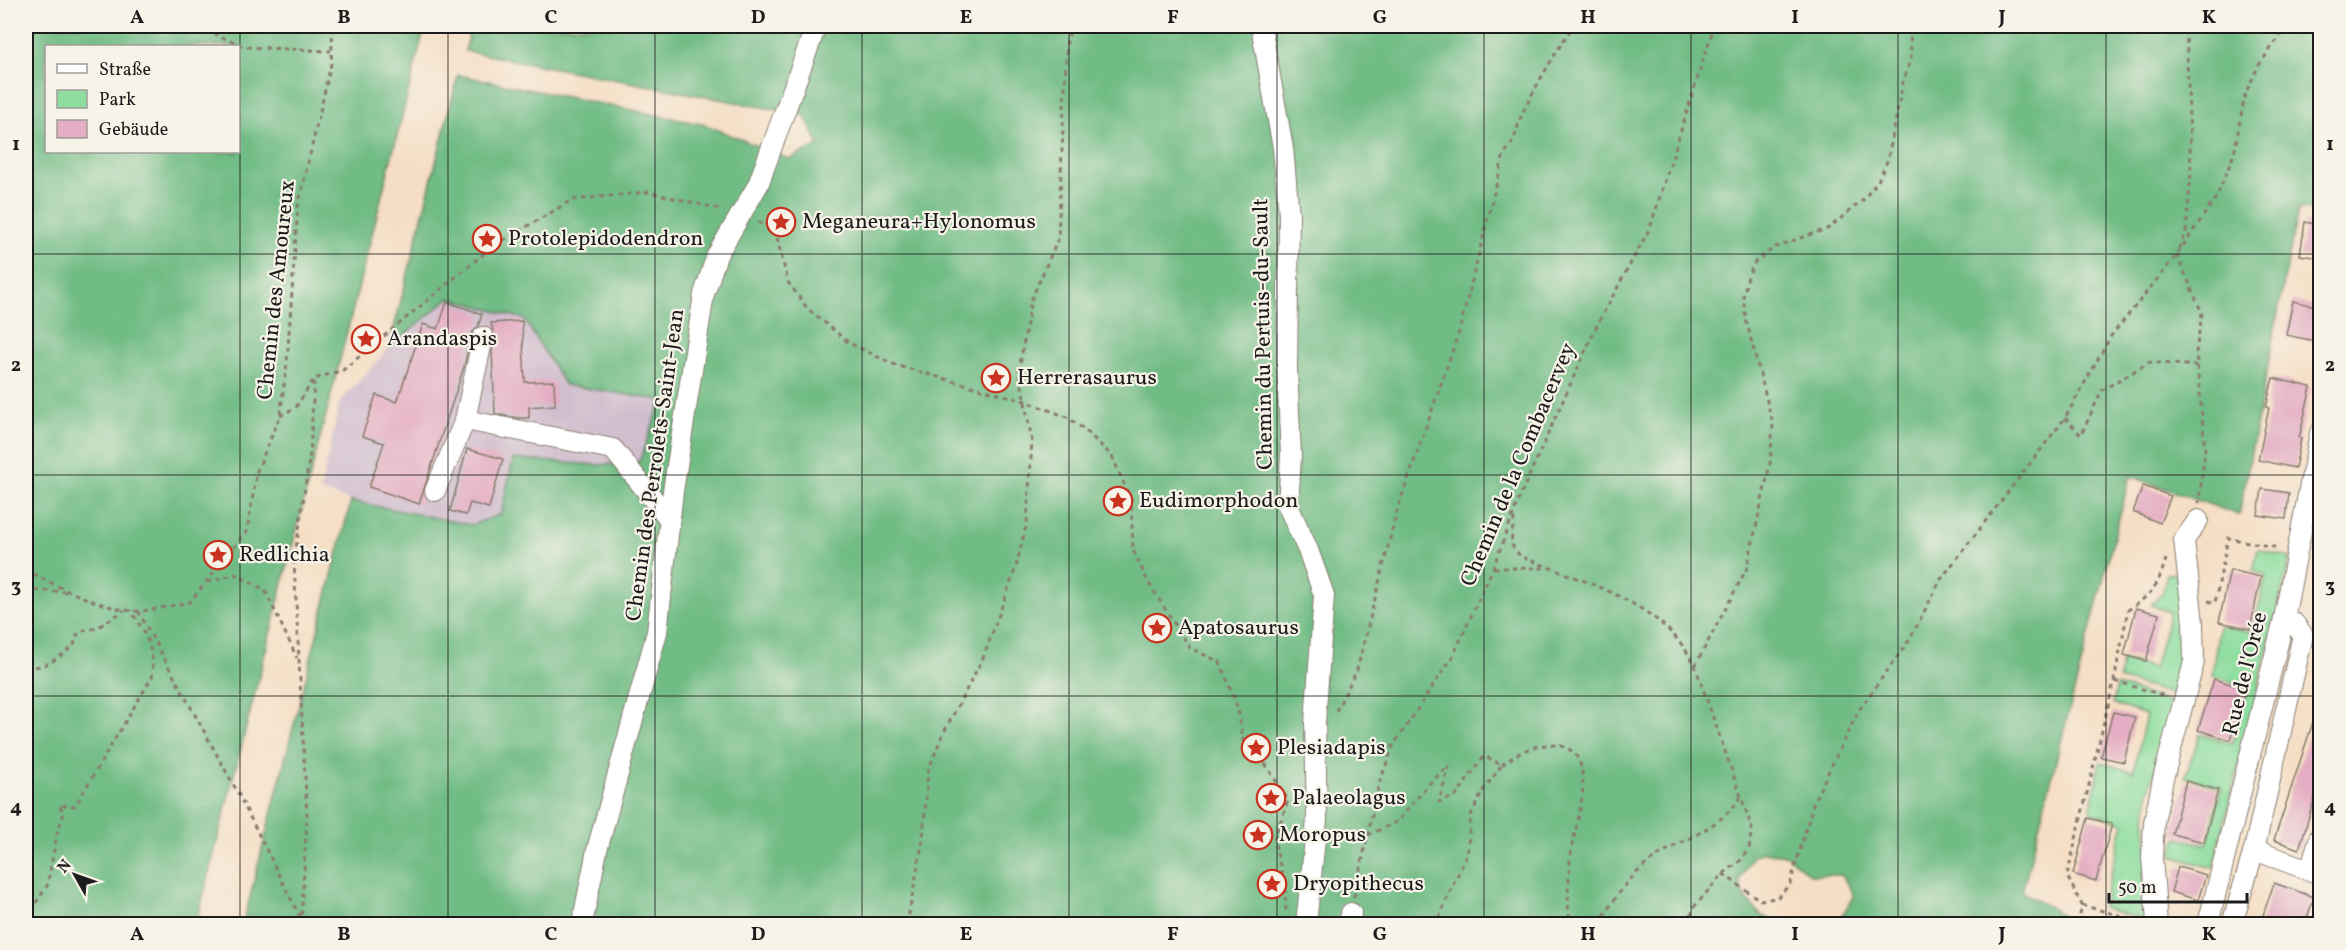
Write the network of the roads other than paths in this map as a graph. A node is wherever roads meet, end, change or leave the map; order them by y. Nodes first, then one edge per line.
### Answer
1 (816, 26) edge
2 (1261, 26) edge
3 (483, 337) dead end
4 (465, 420) junction
5 (2320, 433) edge
6 (435, 491) dead end
7 (670, 520) junction
8 (2198, 520) road end
9 (2284, 619) junction
10 (2320, 837) edge
11 (2254, 850) junction
12 (2315, 872) edge
13 (2148, 923) edge
14 (582, 924) edge
15 (1306, 924) edge
16 (2208, 924) edge
17 (2232, 924) edge

1 - 7 street, Chemin des Perrolets-Saint-Jean
2 - 15 street, Chemin du Pertuis-du-Sault
3 - 4 street
4 - 6 street
4 - 7 street
5 - 9 street, Rue de l'Orée
7 - 14 street, Chemin des Perrolets-Saint-Jean
8 - 13 street
9 - 11 street
9 - 16 street, Rue de l'Orée
10 - 12 street
11 - 12 street
11 - 17 street

